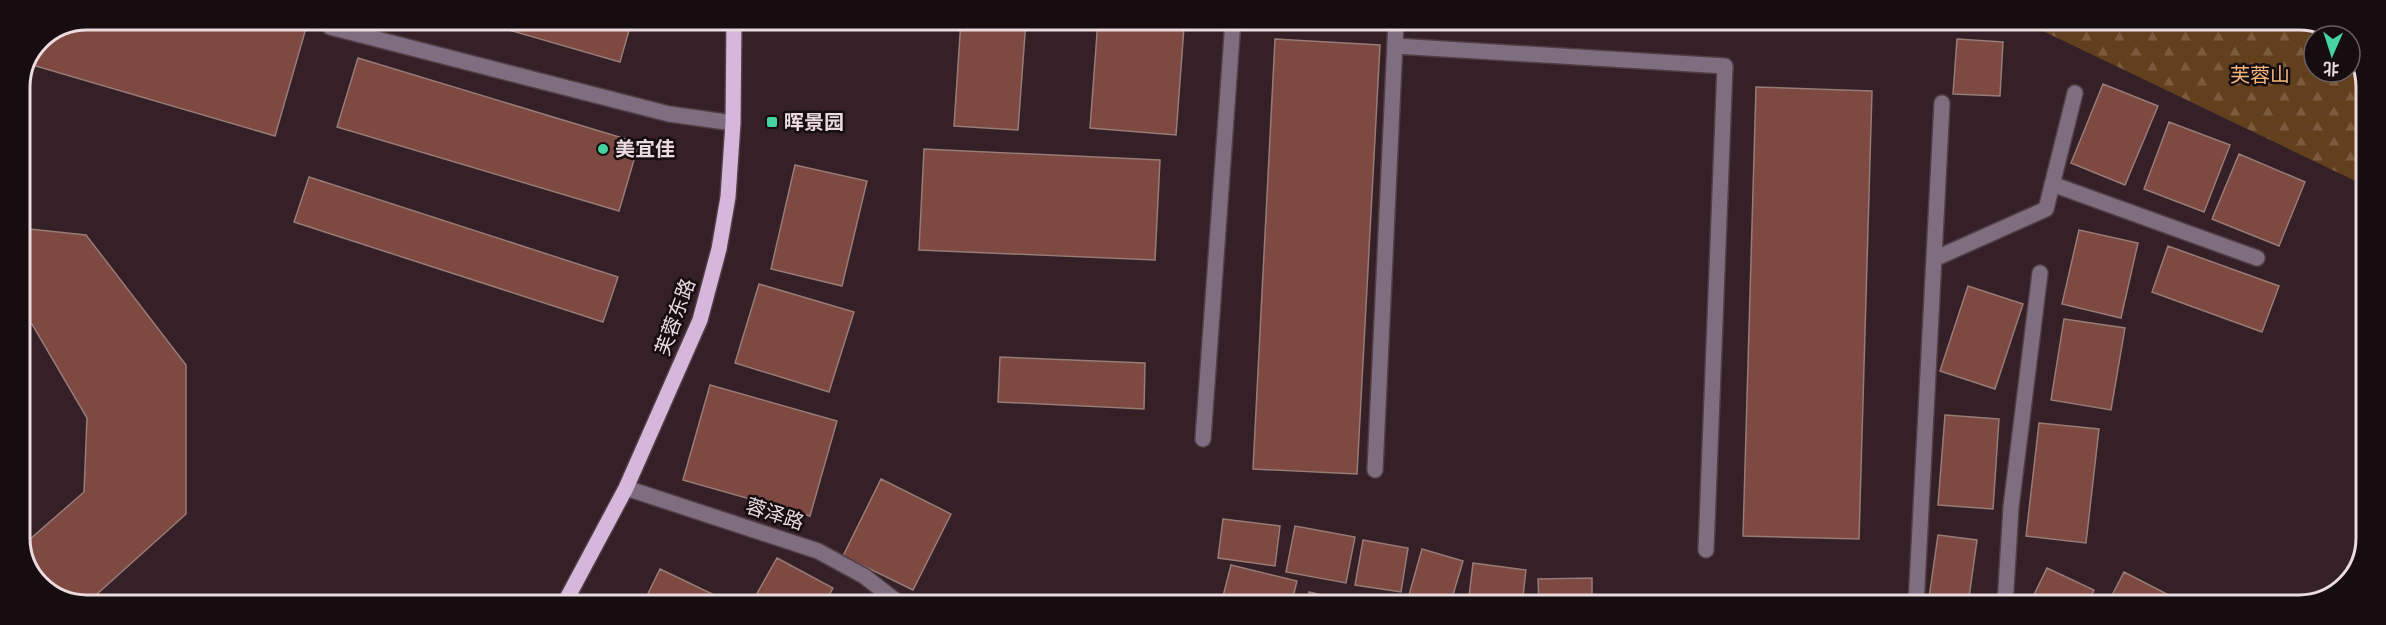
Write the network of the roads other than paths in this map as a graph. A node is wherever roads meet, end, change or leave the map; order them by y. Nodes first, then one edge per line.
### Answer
1 (342, 30) edge
2 (734, 30) edge
3 (1232, 30) edge
4 (1396, 30) edge
5 (1395, 46) junction
6 (2075, 93) dead end
7 (1942, 103) dead end
8 (733, 123) junction
9 (2052, 184) junction
10 (2257, 258) dead end
11 (1934, 259) junction
12 (2040, 273) dead end
13 (1203, 439) dead end
14 (1375, 470) dead end
15 (626, 488) junction
16 (1706, 550) dead end
17 (569, 595) edge
18 (888, 595) edge
19 (1917, 595) edge
20 (2006, 595) edge

1 - 8 street
2 - 8 main road, 芙蓉东路
3 - 13 street
4 - 5 street
5 - 14 street
5 - 16 street
6 - 9 street
7 - 11 street
8 - 15 main road, 芙蓉东路
9 - 10 street
9 - 11 street
11 - 19 street
12 - 20 street
15 - 17 main road, 芙蓉东路
15 - 18 street, 蓉泽路

